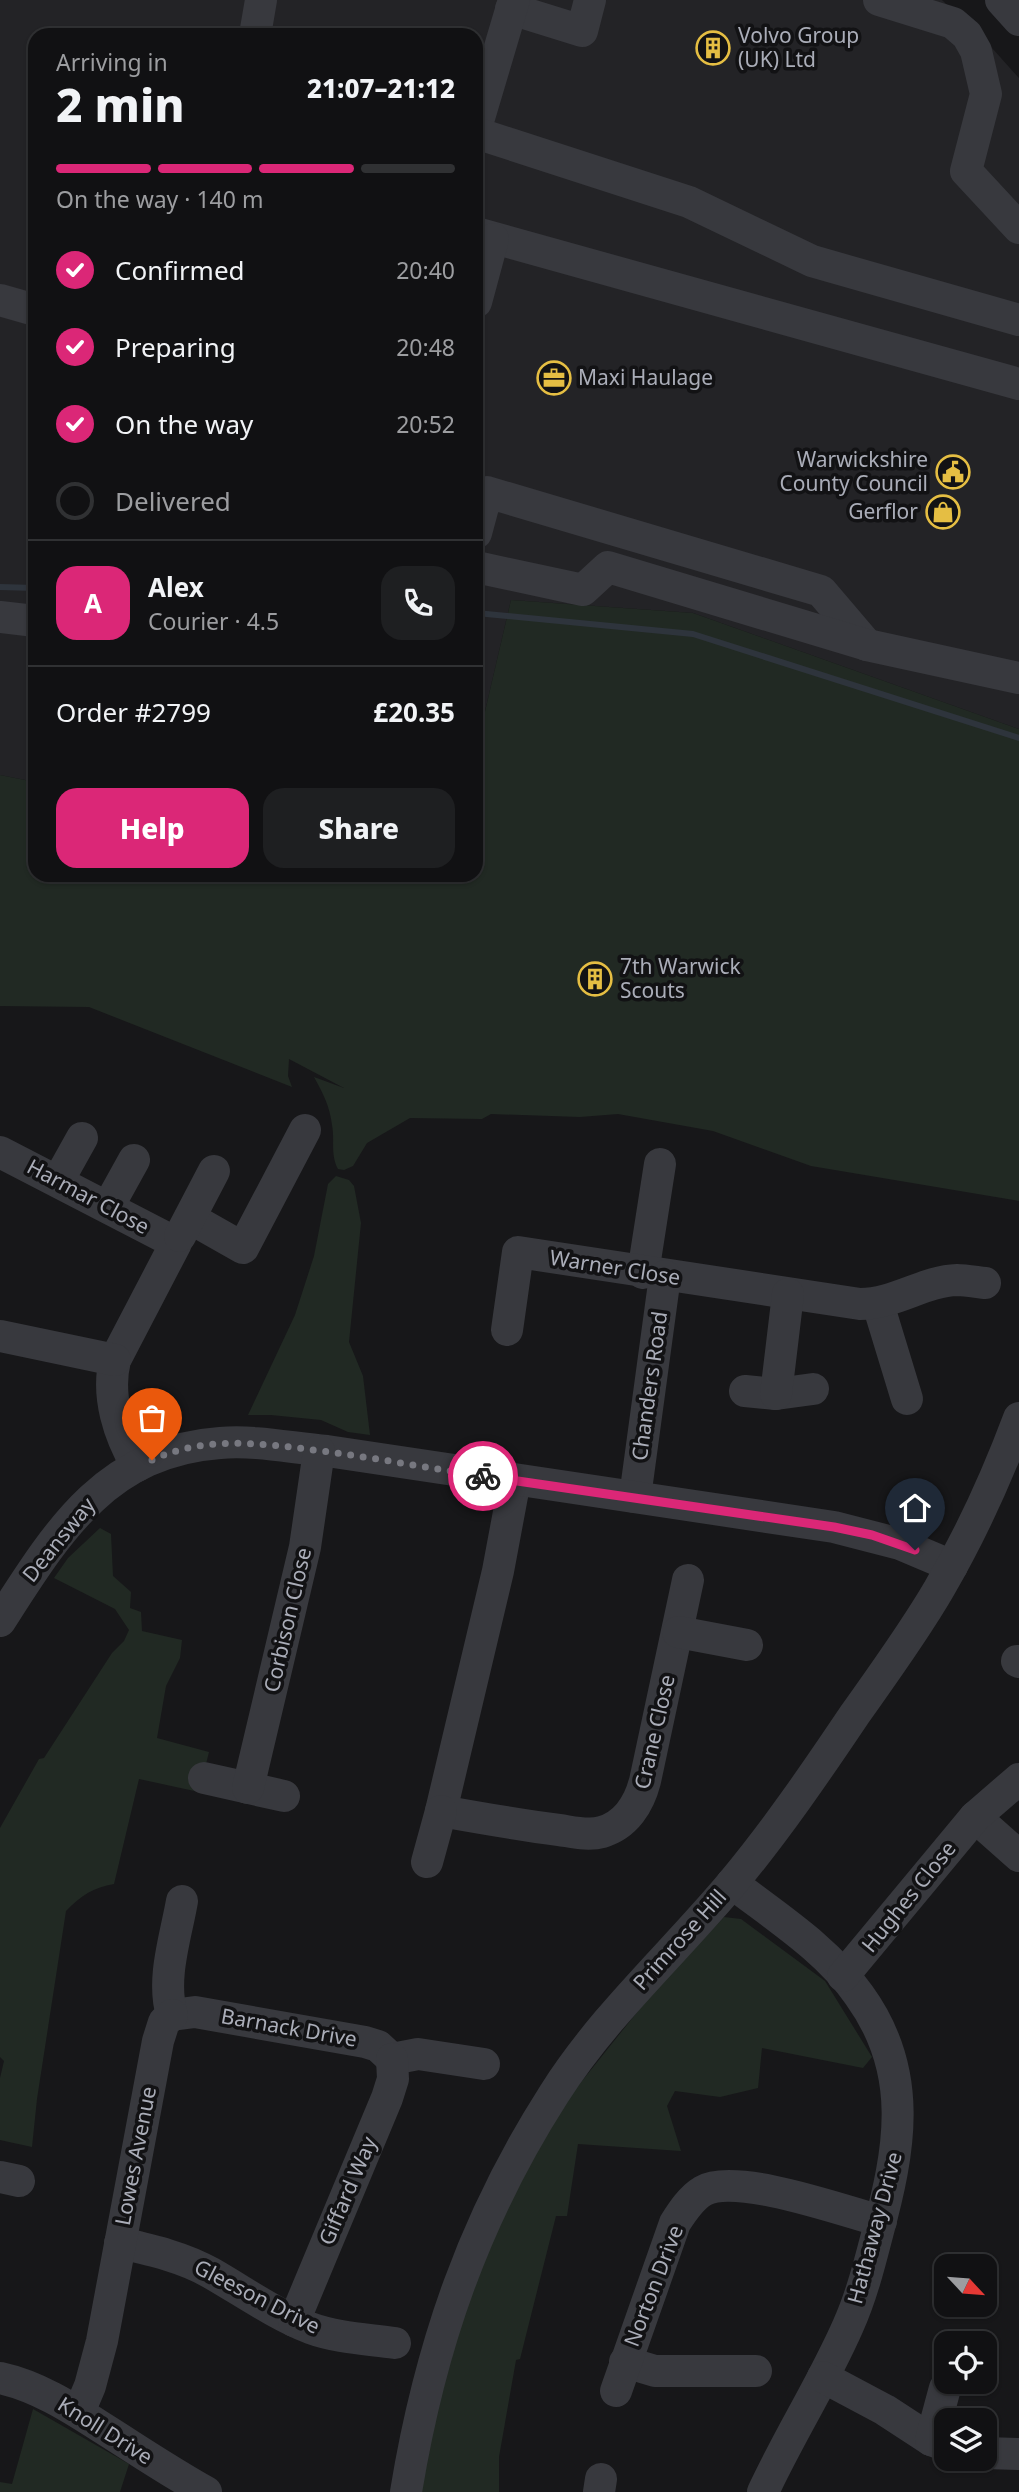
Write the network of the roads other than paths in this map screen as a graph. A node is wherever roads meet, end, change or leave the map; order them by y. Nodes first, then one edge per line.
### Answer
1 (261, 0) edge
2 (590, 0) edge
3 (879, 0) edge
4 (1001, 0) edge
5 (513, 5) edge
6 (1019, 20) edge
7 (256, 28) edge
8 (483, 106) edge
9 (483, 133) edge
10 (1019, 228) edge
11 (485, 236) edge
12 (0, 300) edge
13 (28, 308) edge
14 (1019, 320) edge
15 (1019, 384) edge
16 (483, 507) edge
17 (483, 569) edge
18 (0, 617) edge
19 (28, 620) edge
20 (867, 645) junction
21 (1017, 668) edge
22 (305, 1130) dead end
23 (82, 1138) dead end
24 (0, 1152) edge
25 (134, 1160) dead end
26 (660, 1164) dead end
27 (214, 1171) dead end
28 (58, 1181) junction
29 (108, 1208) junction
30 (187, 1224) junction
31 (654, 1274) junction
32 (985, 1283) dead end
33 (788, 1294) junction
34 (878, 1304) junction
35 (507, 1330) dead end
36 (0, 1336) edge
37 (115, 1360) junction
38 (813, 1389) dead end
39 (745, 1391) dead end
40 (776, 1394) junction
41 (907, 1399) dead end
42 (1019, 1418) edge
43 (319, 1451) junction
44 (137, 1466) junction
45 (515, 1480) junction
46 (635, 1497) junction
47 (952, 1566) junction
48 (688, 1580) dead end
49 (0, 1621) edge
50 (678, 1632) junction
51 (747, 1645) dead end
52 (204, 1779) dead end
53 (1019, 1779) edge
54 (248, 1788) junction
55 (284, 1796) dead end
56 (442, 1811) junction
57 (975, 1817) junction
58 (1019, 1856) edge
59 (428, 1862) dead end
60 (732, 1883) junction
61 (182, 1900) dead end
62 (843, 1976) junction
63 (172, 2014) junction
64 (392, 2059) junction
65 (484, 2064) dead end
66 (881, 2221) junction
67 (120, 2243) junction
68 (294, 2321) junction
69 (395, 2343) dead end
70 (756, 2371) dead end
71 (823, 2377) junction
72 (0, 2378) edge
73 (79, 2412) junction
74 (934, 2440) edge
75 (997, 2453) edge
76 (1019, 2454) edge
77 (206, 2492) edge
78 (405, 2492) edge
79 (763, 2492) edge

1 - 7 street
2 - 5 street
3 - 10 street
4 - 6 street
5 - 8 street
9 - 14 street
11 - 15 street
12 - 13 street
16 - 20 street
17 - 20 street
18 - 19 street
20 - 21 street
22 - 30 street, Harmar Close
23 - 28 street
24 - 28 street, Harmar Close
25 - 29 street
26 - 31 street, Chanders Road
27 - 30 street
28 - 29 street, Harmar Close
29 - 30 street, Harmar Close
30 - 37 street
31 - 33 street, Warner Close
31 - 35 street, Warner Close
31 - 46 street, Chanders Road
32 - 34 street, Warner Close
33 - 34 street, Warner Close
33 - 40 street
34 - 41 street
36 - 37 street
37 - 44 street
38 - 40 street
39 - 40 street
42 - 47 street, Primrose Hill
43 - 44 street, Deansway
43 - 45 street, Deansway
43 - 54 street, Corbison Close
44 - 49 street, Deansway
45 - 46 street, Deansway
45 - 56 street
46 - 47 street, Deansway
47 - 60 street, Primrose Hill
48 - 50 street, Crane Close
50 - 51 street
50 - 56 street, Crane Close
52 - 54 street
53 - 57 street, Hughes Close
54 - 55 street
56 - 59 street
57 - 58 street
57 - 62 street, Hughes Close
60 - 62 street, Hathaway Drive
60 - 78 street, Primrose Hill
61 - 63 street
62 - 66 street, Hathaway Drive
63 - 64 street, Barnack Drive
63 - 67 street, Lowes Avenue
64 - 65 street
64 - 68 street, Giffard Way
66 - 70 street, Norton Drive
66 - 71 street, Hathaway Drive
67 - 68 street, Gleeson Drive
67 - 73 street, Lowes Avenue
68 - 69 street, Gleeson Drive
71 - 74 street
71 - 79 street, Hathaway Drive
72 - 73 street, Knoll Drive
73 - 77 street, Knoll Drive
75 - 76 street

